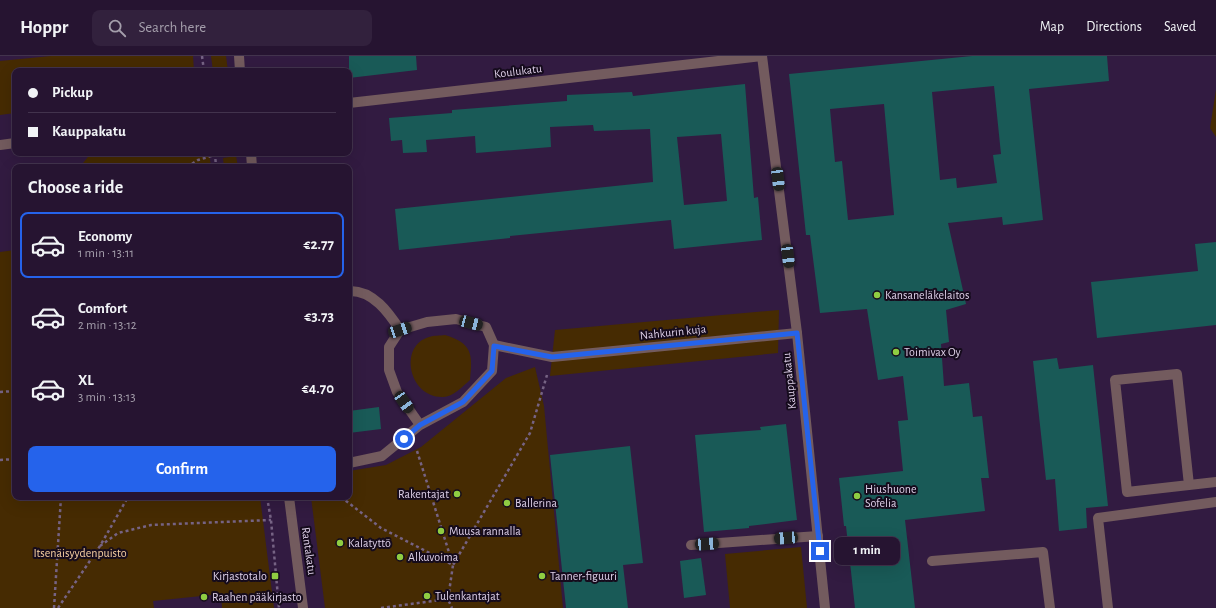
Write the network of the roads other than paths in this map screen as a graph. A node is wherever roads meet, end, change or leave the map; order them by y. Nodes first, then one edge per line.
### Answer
1 (238, 56) edge
2 (762, 56) edge
3 (240, 68) edge
4 (352, 103) edge
5 (12, 143) edge
6 (0, 145) edge
7 (352, 291) edge
8 (400, 330) junction
9 (797, 333) junction
10 (494, 346) junction
11 (420, 425) junction
12 (352, 462) edge
13 (1216, 482) edge
14 (1189, 485) junction
15 (289, 500) edge
16 (1216, 502) edge
17 (818, 536) junction
18 (691, 545) dead end
19 (932, 561) dead end
20 (304, 608) edge
21 (825, 608) edge
22 (1050, 608) edge
23 (1108, 608) edge

1 - 3 street
2 - 4 street, Koulukatu
2 - 9 street, Kauppakatu
5 - 6 street
7 - 8 street
8 - 10 street
8 - 11 street
9 - 10 street, Nahkurin kuja
9 - 17 street, Kauppakatu
10 - 11 street
11 - 12 street
13 - 14 street
14 - 14 street
15 - 20 street, Rantakatu
16 - 23 street
17 - 18 street
17 - 21 street, Kauppakatu
19 - 22 street

